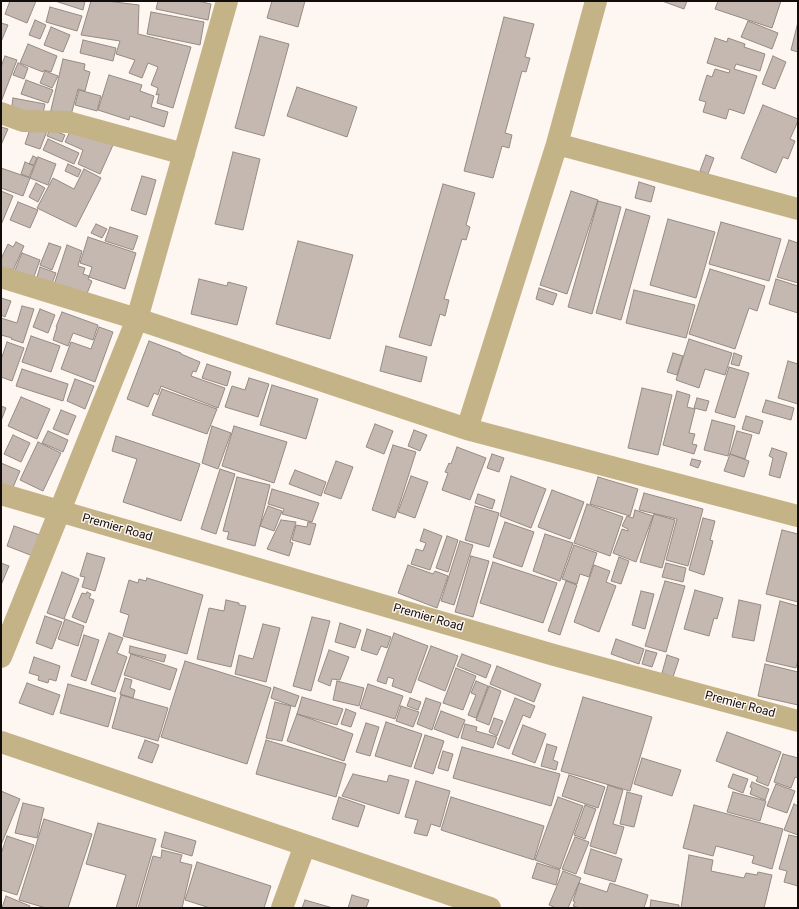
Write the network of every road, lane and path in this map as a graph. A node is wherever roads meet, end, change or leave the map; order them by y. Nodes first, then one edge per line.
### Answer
1 (227, 1) edge
2 (596, 1) edge
3 (1, 113) edge
4 (557, 144) junction
5 (184, 154) junction
6 (798, 209) edge
7 (1, 277) edge
8 (137, 319) junction
9 (467, 429) junction
10 (1, 494) edge
11 (60, 511) junction
12 (798, 516) edge
13 (1, 657) edge
14 (798, 721) edge
15 (1, 742) edge
16 (305, 845) junction
17 (282, 908) edge
18 (490, 908) edge

1 - 5 street
2 - 4 street
3 - 5 street
4 - 6 street
4 - 9 street
5 - 8 street
7 - 8 street
8 - 9 street
8 - 11 street
9 - 12 street
10 - 11 street, Premier Road
11 - 13 street
11 - 14 street, Premier Road
15 - 16 street
16 - 17 street
16 - 18 street

